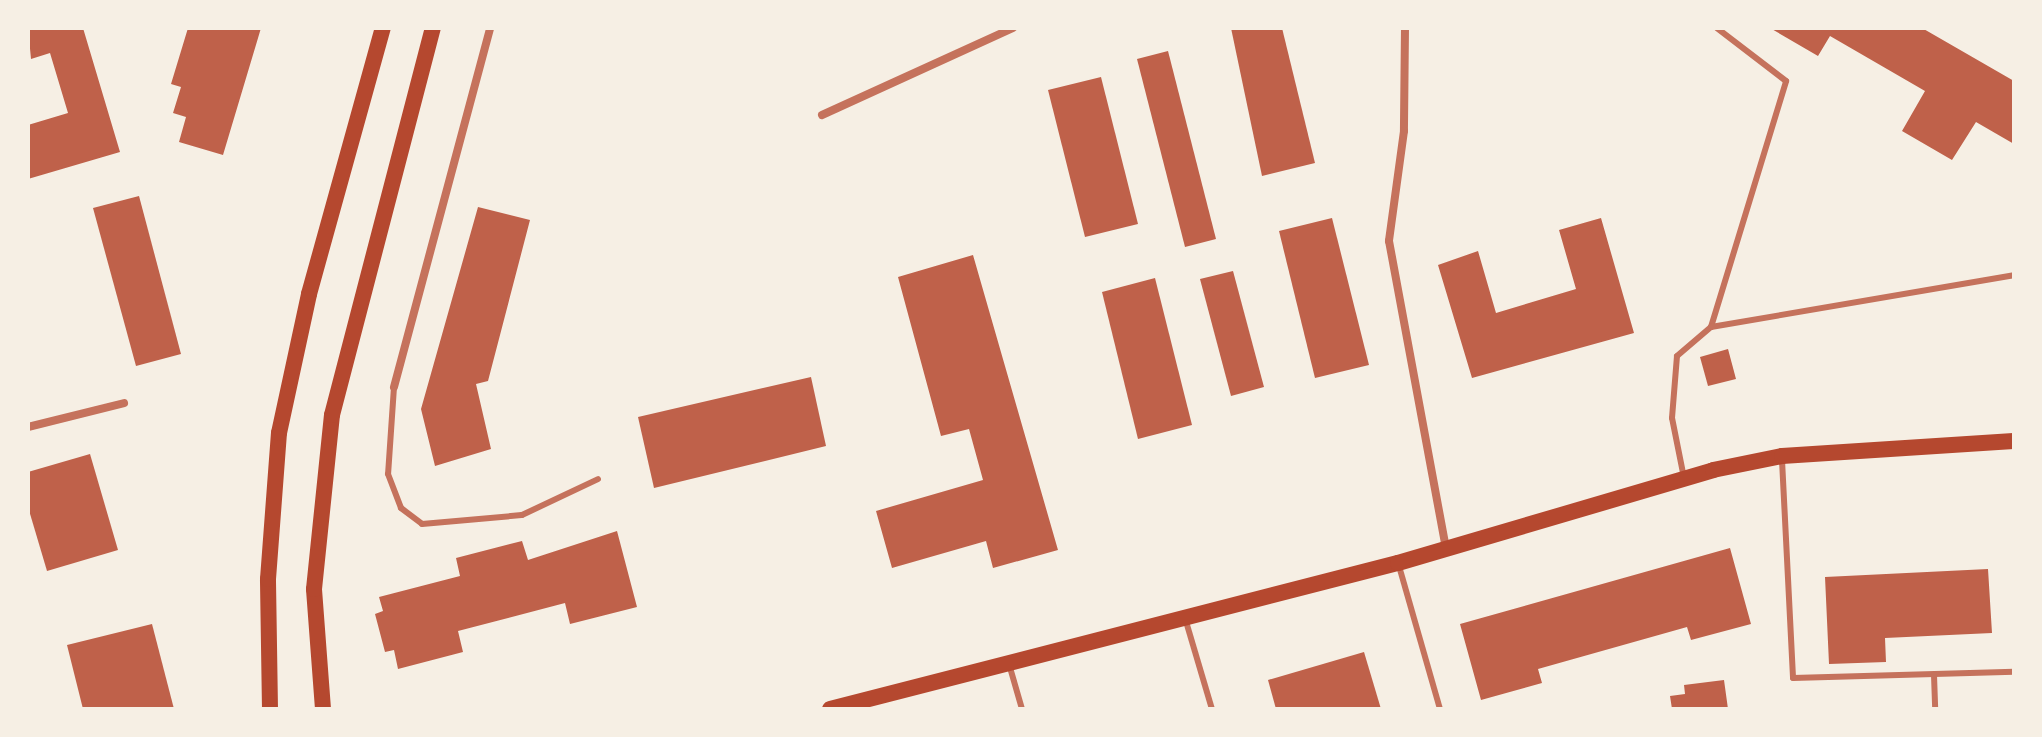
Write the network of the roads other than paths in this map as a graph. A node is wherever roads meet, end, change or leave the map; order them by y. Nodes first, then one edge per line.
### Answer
1 (383, 28) edge
2 (433, 28) edge
3 (490, 28) edge
4 (1013, 28) edge
5 (1405, 28) edge
6 (1717, 28) edge
7 (822, 115) dead end
8 (2014, 275) edge
9 (1711, 327) junction
10 (394, 387) joint
11 (124, 403) dead end
12 (28, 427) edge
13 (2014, 441) edge
14 (1782, 456) junction
15 (1684, 478) junction
16 (598, 479) dead end
17 (1446, 548) junction
18 (1398, 563) junction
19 (1185, 618) junction
20 (1009, 664) junction
21 (2014, 672) edge
22 (1934, 675) junction
23 (270, 709) edge
24 (323, 709) edge
25 (830, 709) edge
26 (1022, 709) edge
27 (1212, 709) edge
28 (1440, 709) edge
29 (1935, 709) edge

1 - 23 main road
2 - 24 main road
3 - 10 street
4 - 7 street
5 - 17 street
6 - 9 lane
8 - 9 lane
9 - 15 lane
10 - 16 lane
11 - 12 street
13 - 14 main road
14 - 15 main road
14 - 22 lane
15 - 17 main road
17 - 18 main road
18 - 19 main road
18 - 28 lane
19 - 20 main road
19 - 27 lane
20 - 25 main road
20 - 26 lane
21 - 22 lane
22 - 29 lane

